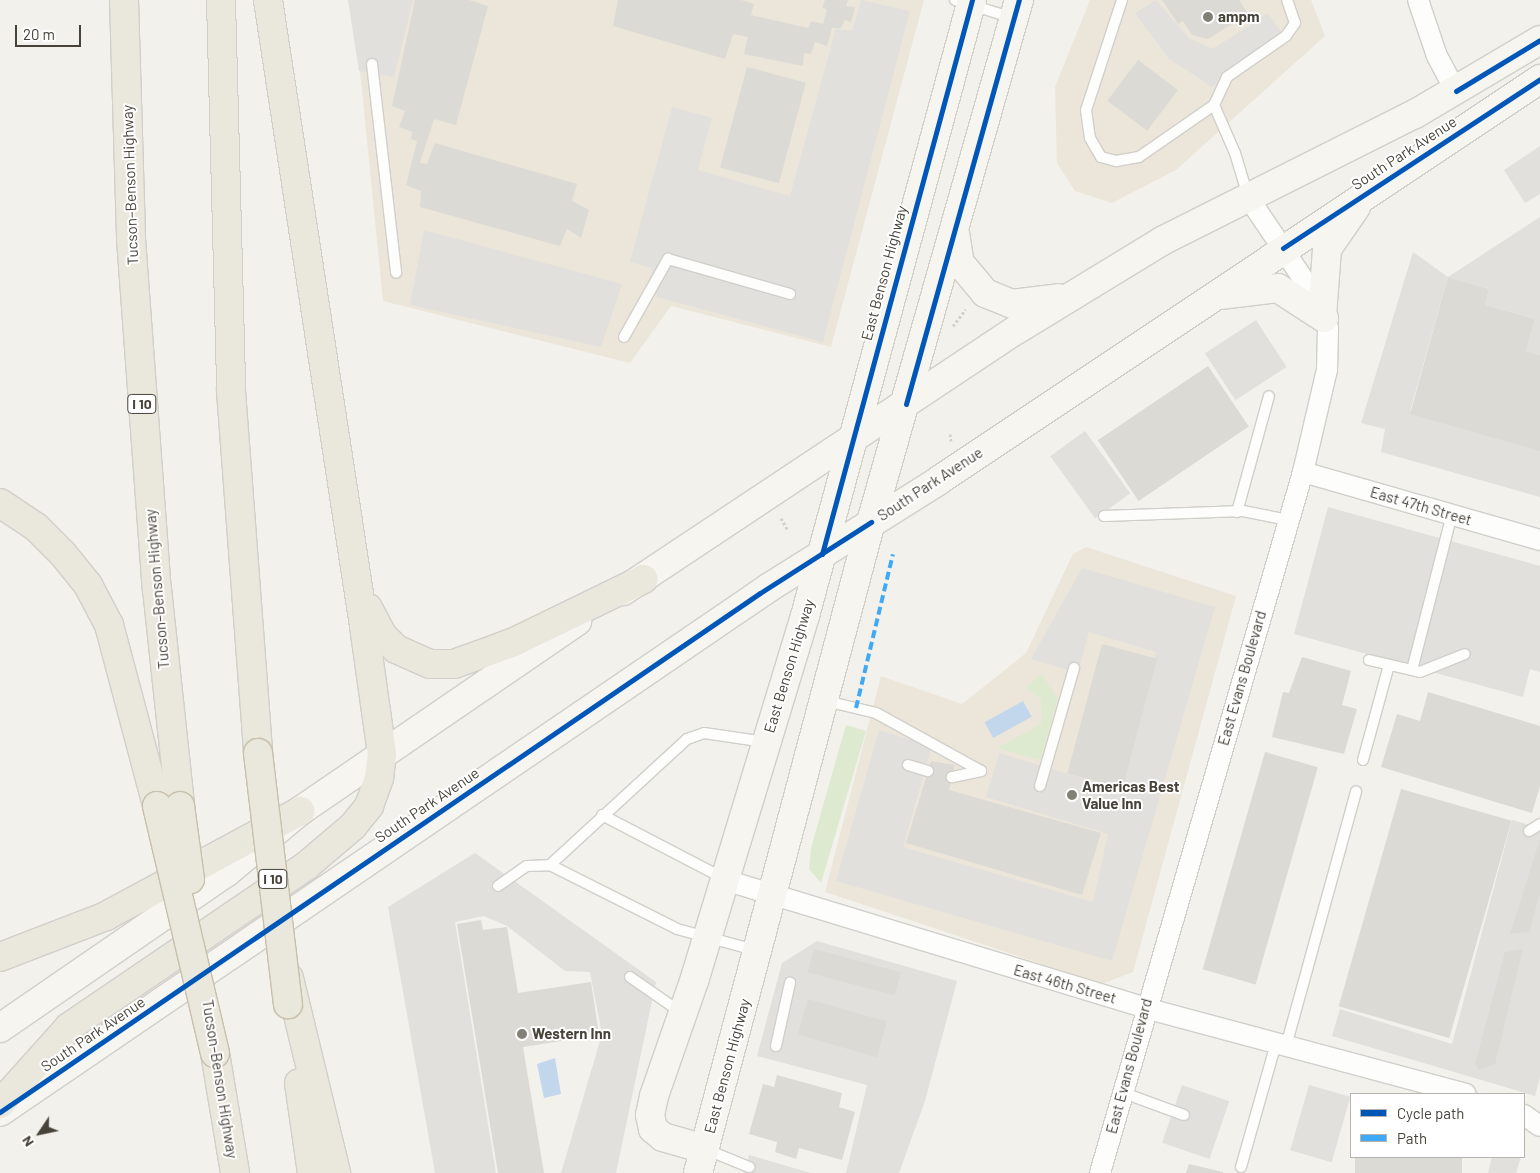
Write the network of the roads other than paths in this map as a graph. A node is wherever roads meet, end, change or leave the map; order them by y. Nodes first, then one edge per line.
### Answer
1 (124, 0) edge
2 (221, 0) edge
3 (268, 0) edge
4 (1122, 0) edge
5 (1288, 0) edge
6 (1418, 0) edge
7 (966, 2) edge
8 (1017, 9) edge
9 (1540, 40) edge
10 (372, 64) dead end
11 (1540, 79) edge
12 (1456, 91) junction
13 (1214, 105) junction
14 (1372, 189) junction
15 (1248, 197) junction
16 (958, 214) junction
17 (1282, 248) junction
18 (396, 273) dead end
19 (1084, 289) junction
20 (790, 294) dead end
21 (1208, 298) junction
22 (1323, 317) junction
23 (624, 337) dead end
24 (1269, 396) dead end
25 (906, 404) junction
26 (851, 441) junction
27 (1303, 472) junction
28 (0, 503) edge
29 (1237, 512) junction
30 (1452, 514) junction
31 (1104, 516) dead end
32 (1288, 520) junction
33 (871, 522) junction
34 (1540, 540) edge
35 (822, 554) junction
36 (356, 566) junction
37 (644, 579) junction
38 (1465, 654) dead end
39 (1369, 660) dead end
40 (1389, 665) junction
41 (1074, 668) dead end
42 (1416, 671) junction
43 (825, 701) junction
44 (766, 742) junction
45 (382, 754) junction
46 (1363, 760) dead end
47 (908, 766) dead end
48 (928, 771) dead end
49 (952, 777) dead end
50 (1040, 786) dead end
51 (1356, 791) dead end
52 (168, 806) junction
53 (300, 811) junction
54 (602, 815) junction
55 (1540, 824) edge
56 (1529, 831) dead end
57 (550, 865) junction
58 (725, 880) junction
59 (498, 886) dead end
60 (774, 896) junction
61 (708, 938) junction
62 (758, 951) junction
63 (0, 957) edge
64 (630, 977) dead end
65 (790, 983) dead end
66 (291, 1002) junction
67 (1145, 1008) junction
68 (683, 1014) junction
69 (0, 1028) edge
70 (1281, 1044) junction
71 (776, 1046) dead end
72 (1122, 1092) junction
73 (1462, 1093) edge
74 (0, 1104) edge
75 (0, 1112) edge
76 (1184, 1115) dead end
77 (1525, 1116) edge
78 (1540, 1126) edge
79 (701, 1161) edge
80 (749, 1167) dead end
81 (1241, 1167) dead end
82 (235, 1173) edge
83 (312, 1173) edge
84 (336, 1173) edge
85 (1100, 1173) edge

1 - 52 highway, Tucson–Benson Highway / I 10
2 - 66 highway, I 10, bridge
3 - 36 highway
4 - 13 lane
5 - 13 lane
6 - 12 street
7 - 8 lane
7 - 26 main road, East Benson Highway
8 - 16 main road, East Benson Highway
9 - 12 main road, South Park Avenue
10 - 18 lane
11 - 14 main road, South Park Avenue
12 - 15 main road, South Park Avenue
13 - 15 lane
14 - 17 main road, South Park Avenue
14 - 22 main road
15 - 17 street, East Evans Boulevard
15 - 19 main road, South Park Avenue
16 - 19 main road
16 - 25 main road, East Benson Highway
17 - 21 main road, South Park Avenue
17 - 22 street, East Evans Boulevard
19 - 25 main road, South Park Avenue
20 - 23 lane
21 - 22 main road
21 - 33 main road, South Park Avenue
22 - 27 street, East Evans Boulevard
24 - 29 lane
25 - 26 main road, South Park Avenue
25 - 33 main road, East Benson Highway
26 - 35 main road, East Benson Highway
26 - 37 main road, South Park Avenue
27 - 30 street, East 47th Street
27 - 32 street, East Evans Boulevard
28 - 52 highway
29 - 31 lane
29 - 32 lane
30 - 34 street, East 47th Street
30 - 42 lane
32 - 67 street, East Evans Boulevard
33 - 35 main road, South Park Avenue
33 - 43 main road, East Benson Highway
35 - 44 main road, East Benson Highway
35 - 75 main road, South Park Avenue
36 - 37 highway
36 - 45 highway
37 - 45 main road, South Park Avenue
38 - 42 lane
39 - 40 lane
40 - 42 lane
40 - 46 lane
41 - 50 lane
43 - 49 lane
43 - 60 main road, East Benson Highway
44 - 54 lane
44 - 58 main road, East Benson Highway
45 - 53 main road, South Park Avenue
45 - 74 highway
47 - 48 lane
51 - 70 lane
52 - 82 highway, Tucson–Benson Highway / I 10, bridge
53 - 63 highway
53 - 69 main road, South Park Avenue
54 - 57 lane
54 - 58 lane
55 - 56 lane
57 - 59 lane
57 - 61 lane
58 - 60 street, East 46th Street
58 - 61 main road, East Benson Highway
60 - 62 main road, East Benson Highway
60 - 67 street, East 46th Street
61 - 62 lane
61 - 68 main road, East Benson Highway
62 - 79 main road, East Benson Highway
64 - 68 lane
65 - 71 lane
66 - 83 highway, I 10
66 - 84 highway
67 - 70 street, East 46th Street
67 - 72 street, East Evans Boulevard
68 - 79 main road, East Benson Highway
70 - 73 street, East 46th Street
70 - 81 lane
72 - 76 lane
72 - 85 street, East Evans Boulevard
77 - 78 street
79 - 80 lane

